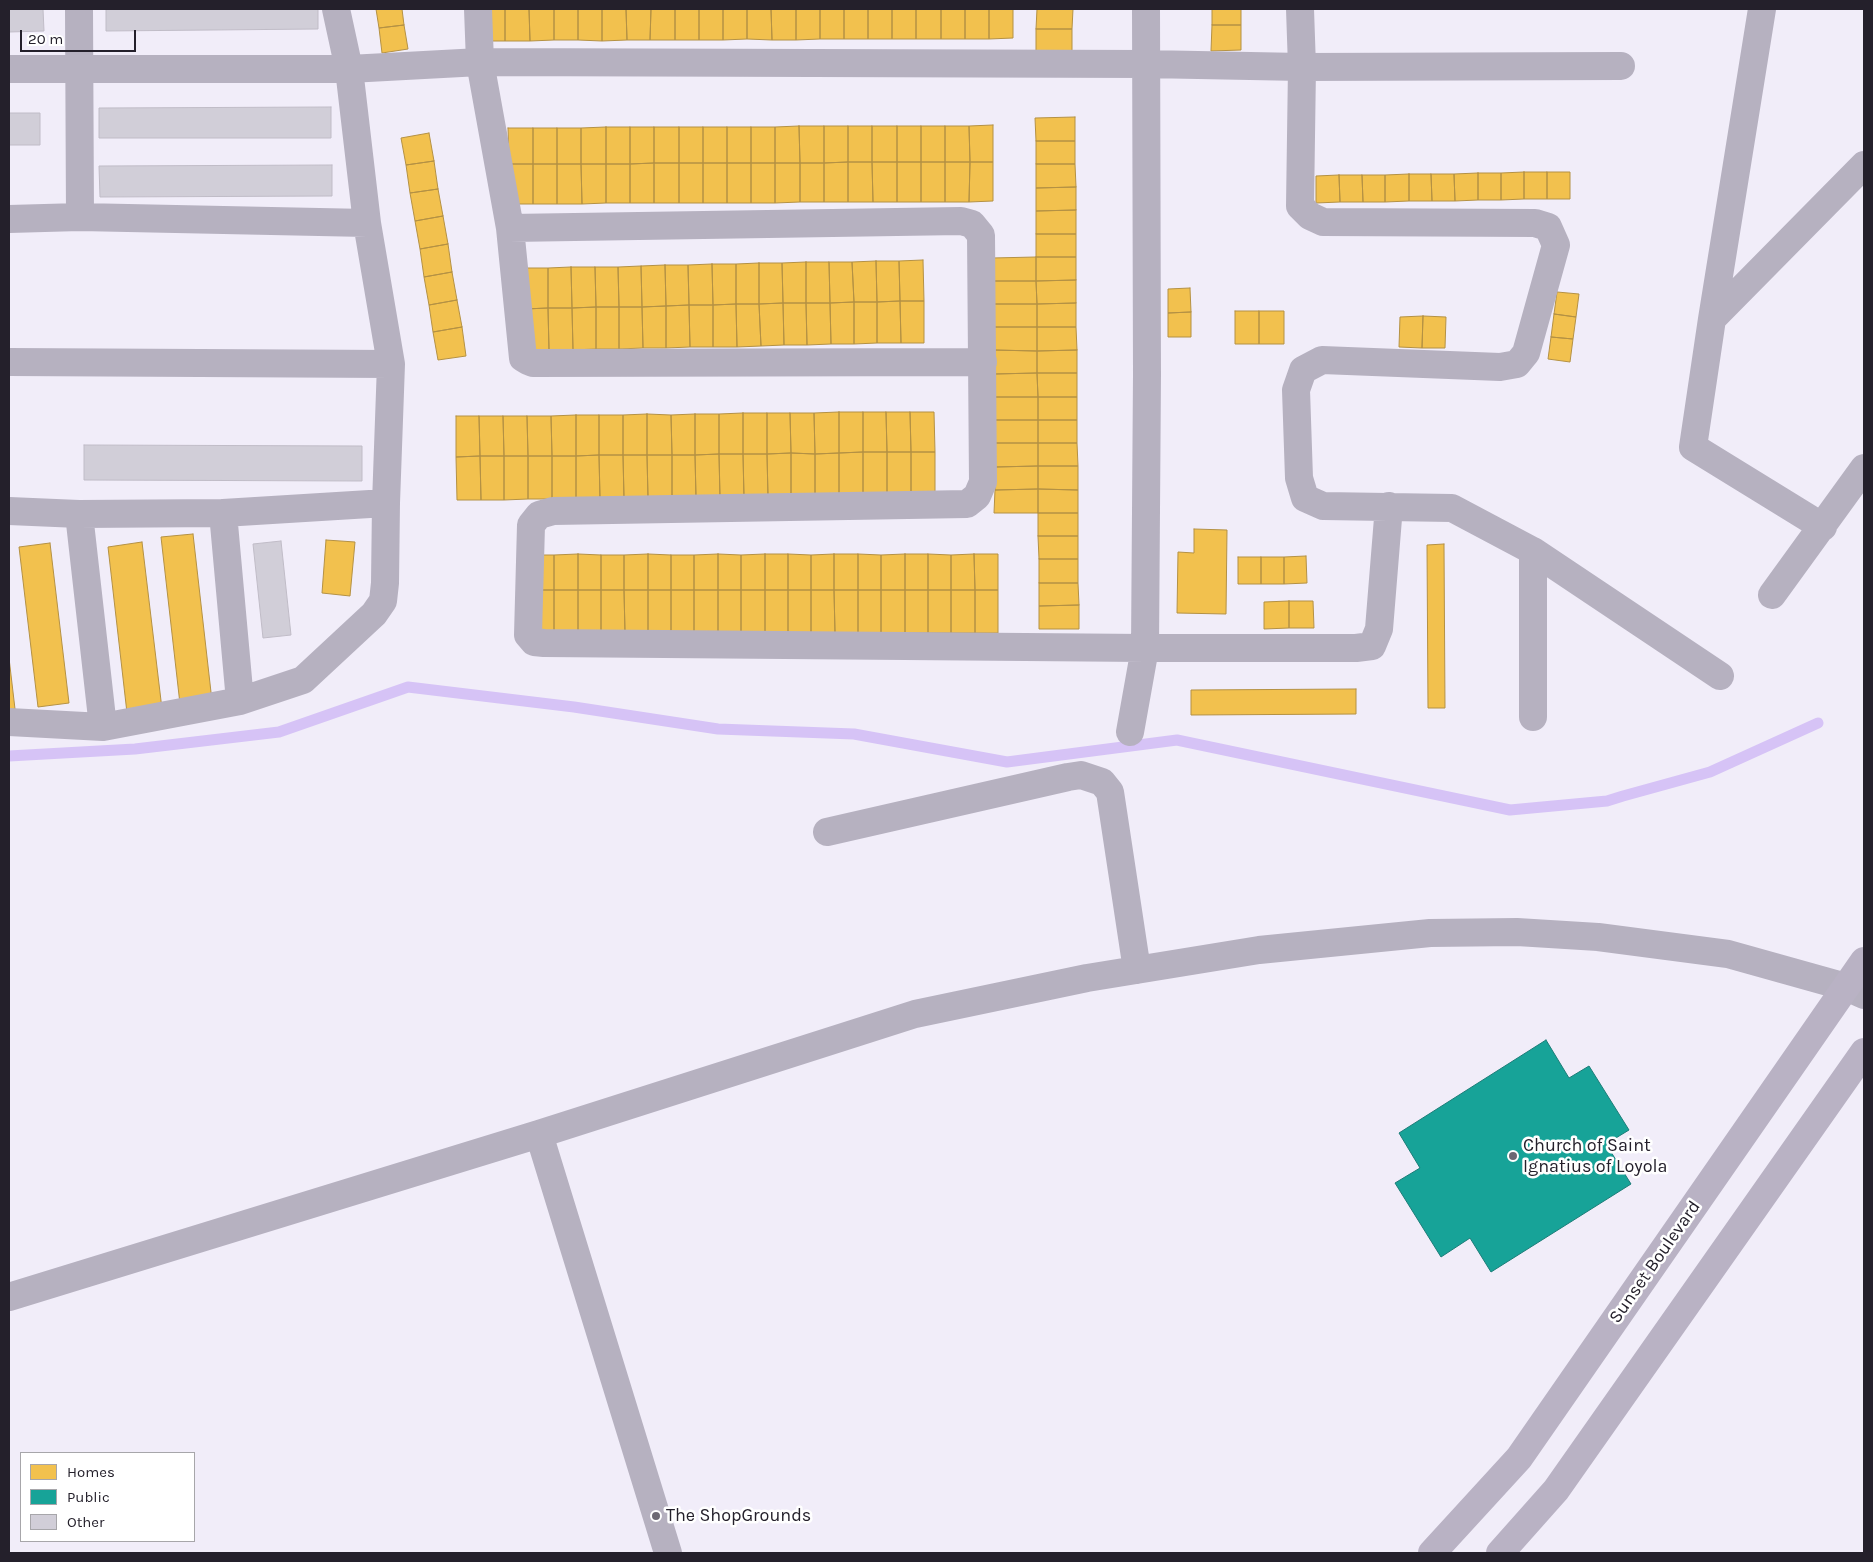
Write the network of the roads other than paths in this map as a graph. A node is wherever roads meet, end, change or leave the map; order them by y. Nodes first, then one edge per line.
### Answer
1 (79, 9) edge
2 (336, 9) edge
3 (478, 9) edge
4 (1146, 9) edge
5 (1300, 9) edge
6 (1762, 9) edge
7 (480, 62) junction
8 (1146, 64) junction
9 (1621, 66) dead end
10 (1302, 67) junction
11 (80, 68) junction
12 (9, 69) edge
13 (349, 69) junction
14 (1864, 165) edge
15 (80, 217) junction
16 (9, 220) edge
17 (367, 223) junction
18 (510, 228) junction
19 (1712, 319) junction
20 (9, 362) edge
21 (983, 362) junction
22 (391, 364) junction
23 (1864, 468) edge
24 (386, 503) junction
25 (1388, 506) junction
26 (9, 511) edge
27 (223, 513) junction
28 (79, 514) junction
29 (1823, 527) junction
30 (1533, 551) junction
31 (1772, 595) dead end
32 (1145, 648) junction
33 (1720, 676) dead end
34 (240, 701) junction
35 (1533, 717) dead end
36 (9, 722) edge
37 (103, 726) junction
38 (1130, 732) dead end
39 (827, 832) dead end
40 (1864, 961) edge
41 (1137, 970) junction
42 (1855, 991) edge
43 (1864, 1052) edge
44 (539, 1134) junction
45 (9, 1296) edge
46 (668, 1553) edge
47 (1432, 1553) edge
48 (1500, 1553) edge

1 - 11 street
2 - 13 street
3 - 7 street
4 - 8 street
5 - 10 street
6 - 19 street
7 - 8 street
7 - 13 street
7 - 18 street
8 - 10 street
8 - 32 street
9 - 10 street
10 - 25 street
11 - 12 street
11 - 13 street
11 - 15 street
13 - 17 street
14 - 19 street
15 - 16 street
15 - 17 street
17 - 22 street
18 - 21 street
18 - 21 street
19 - 29 street
20 - 22 street
21 - 32 street
22 - 24 street
23 - 29 street
24 - 27 street
24 - 34 street
25 - 30 street
25 - 32 street
26 - 28 street
27 - 28 street
27 - 34 street
28 - 37 street
29 - 31 street
30 - 33 street
30 - 35 street
32 - 38 street
34 - 37 street
36 - 37 street
39 - 41 street
40 - 42 main road, Sunset Boulevard
41 - 42 street
41 - 44 street
42 - 47 main road, Sunset Boulevard
43 - 48 main road
44 - 45 street
44 - 46 street

